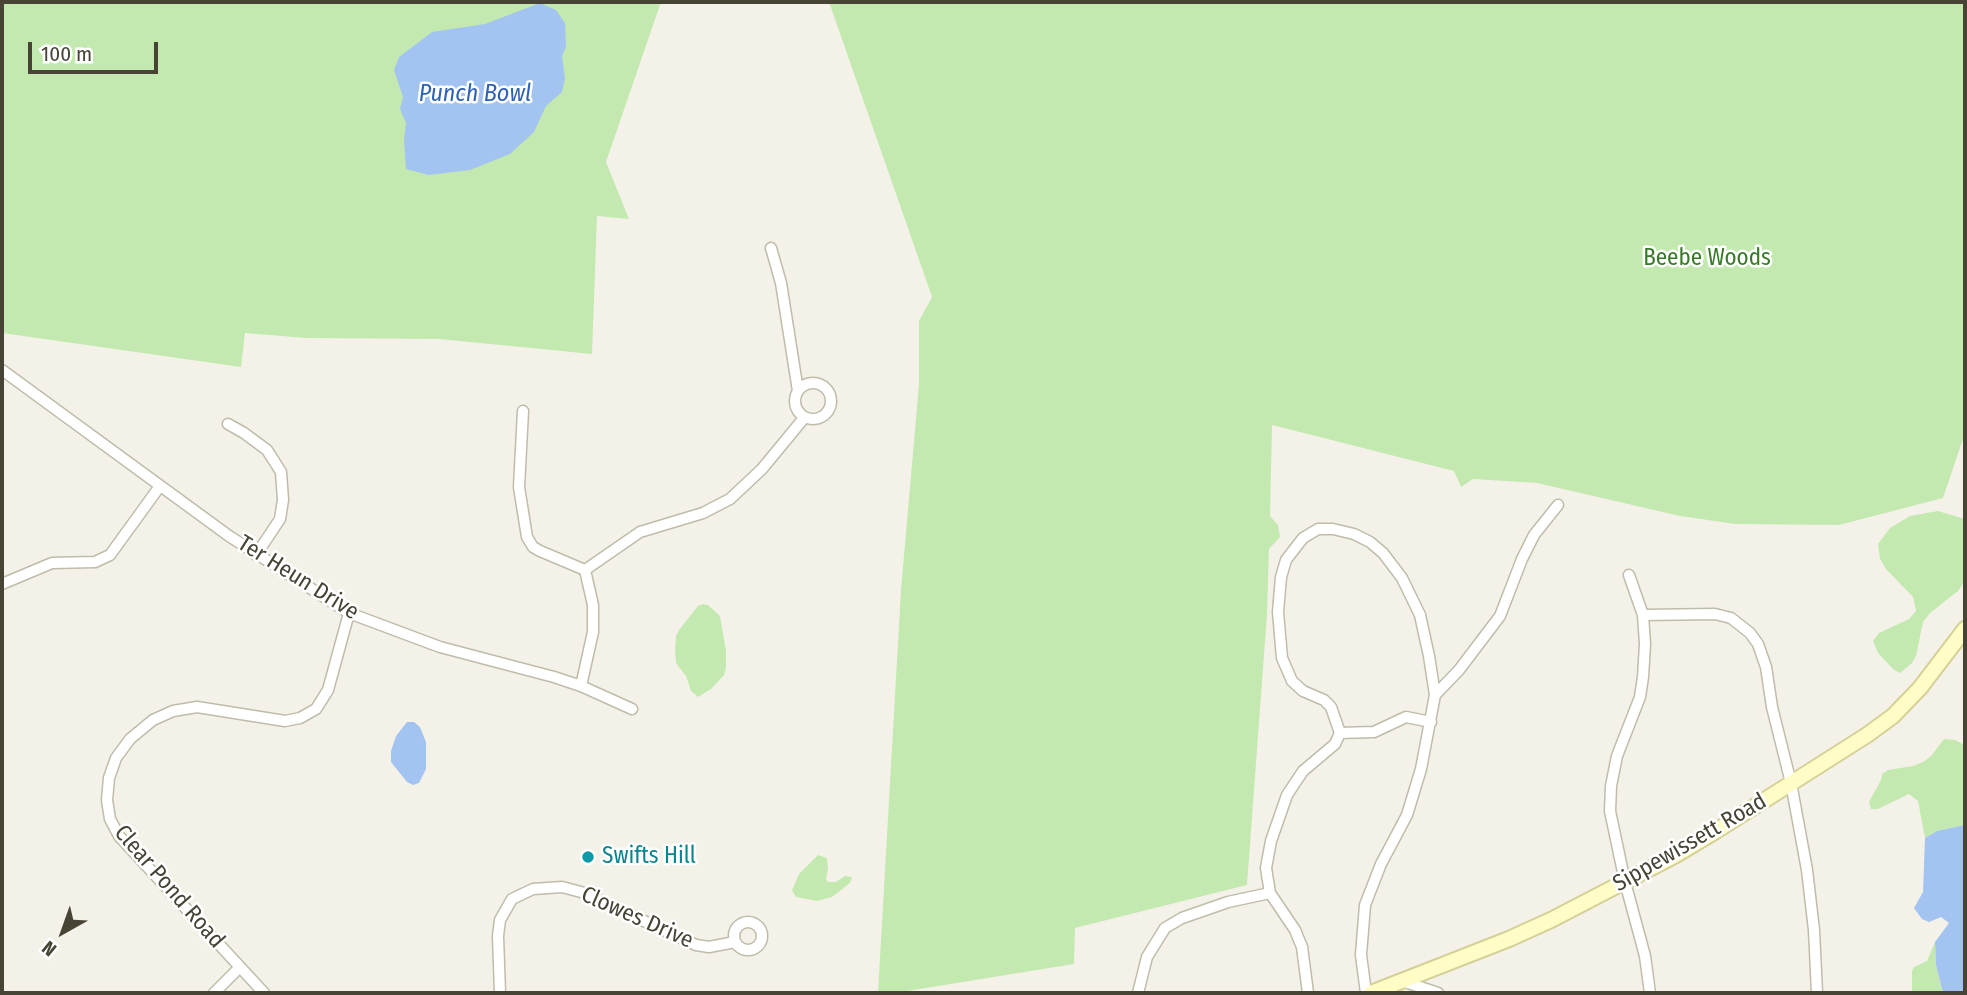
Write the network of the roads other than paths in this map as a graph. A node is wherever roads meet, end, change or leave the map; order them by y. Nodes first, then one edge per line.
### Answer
1 (771, 248) dead end
2 (2, 370) edge
3 (798, 391) junction
4 (523, 411) dead end
5 (804, 418) junction
6 (228, 424) dead end
7 (160, 486) junction
8 (1558, 505) dead end
9 (256, 555) junction
10 (585, 570) junction
11 (1629, 575) dead end
12 (2, 584) edge
13 (349, 613) junction
14 (1643, 615) junction
15 (1965, 629) edge
16 (581, 686) junction
17 (1435, 695) junction
18 (632, 709) dead end
19 (1431, 722) junction
20 (1340, 733) junction
21 (1791, 783) junction
22 (1625, 882) junction
23 (1270, 893) junction
24 (735, 943) dead end
25 (240, 967) junction
26 (1426, 973) junction
27 (1405, 982) junction
28 (214, 993) edge
29 (264, 993) edge
30 (500, 993) edge
31 (1138, 993) edge
32 (1308, 993) edge
33 (1369, 993) edge
34 (1440, 993) edge
35 (1650, 993) edge
36 (1817, 993) edge

1 - 3 street
2 - 7 street, Ter Heun Drive
3 - 5 street
3 - 5 street
4 - 10 street
5 - 10 street
6 - 9 street
7 - 9 street, Ter Heun Drive
7 - 12 street
8 - 17 street
9 - 13 street, Ter Heun Drive
10 - 16 street
11 - 14 street
13 - 16 street, Ter Heun Drive
13 - 25 street, Clear Pond Road
14 - 21 street
14 - 22 street
15 - 21 main road, Sippewissett Road
16 - 18 street, Ter Heun Drive
17 - 19 street
17 - 20 street
19 - 20 street
19 - 33 street
20 - 23 street
21 - 22 main road, Sippewissett Road
21 - 36 street
22 - 26 main road, Sippewissett Road
22 - 35 street
23 - 31 street
23 - 32 street
24 - 30 street, Clowes Drive
25 - 28 street
25 - 29 street, Clear Pond Road
26 - 27 main road, Sippewissett Road
26 - 34 street
27 - 33 main road, Sippewissett Road
27 - 34 street

